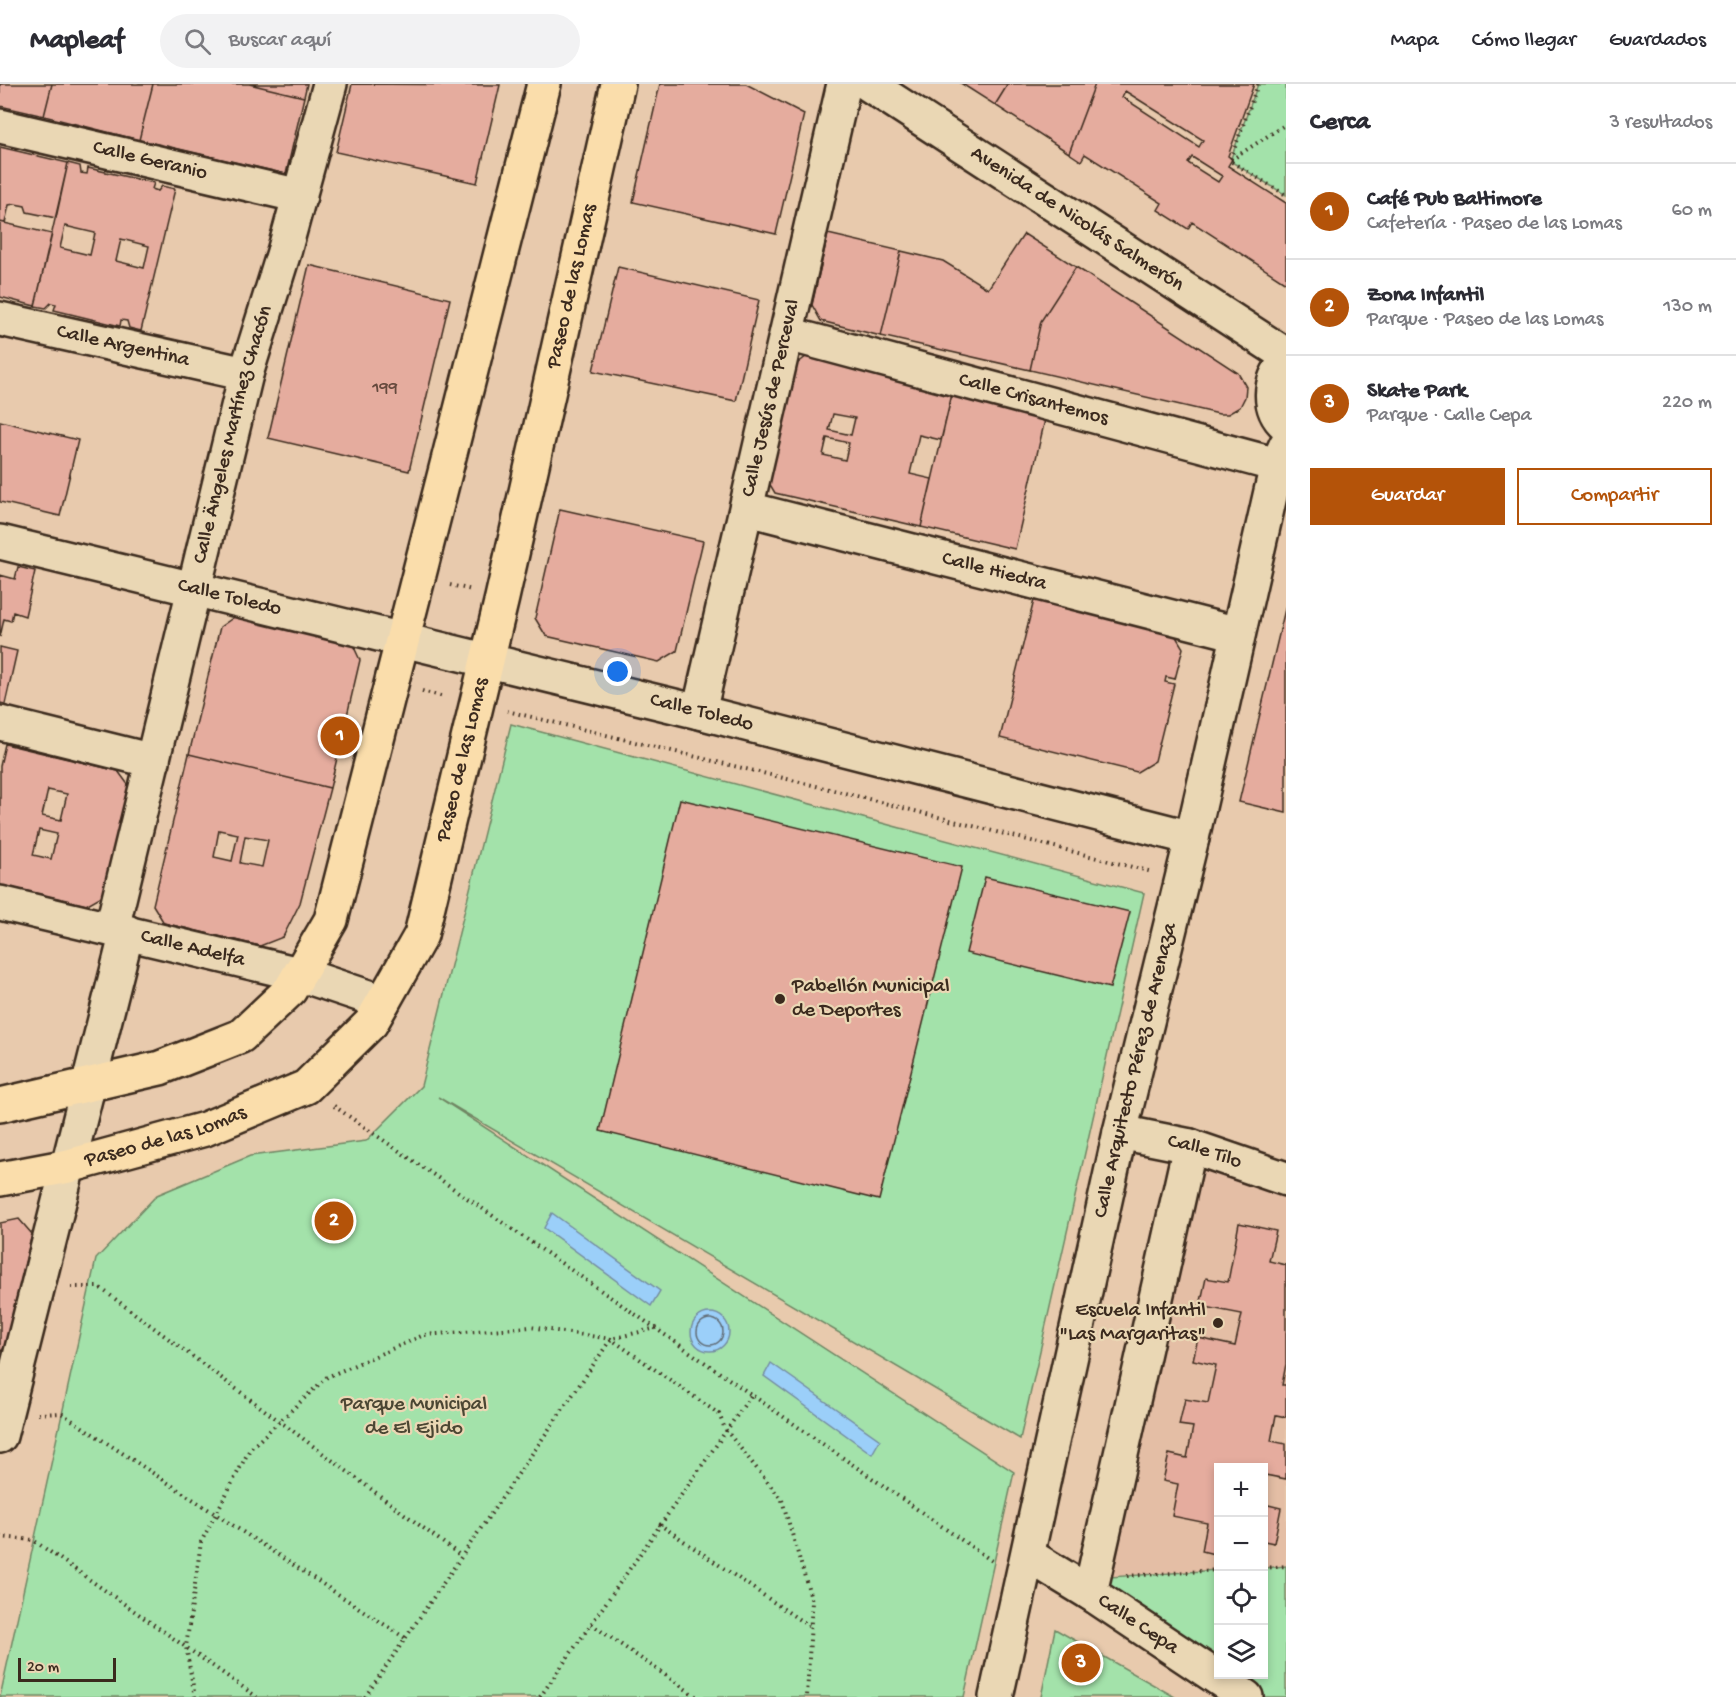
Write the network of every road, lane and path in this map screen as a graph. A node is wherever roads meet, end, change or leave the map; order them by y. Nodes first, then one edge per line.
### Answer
1 (330, 84) edge
2 (544, 84) edge
3 (618, 84) edge
4 (844, 84) edge
5 (1258, 84) edge
6 (879, 88) edge
7 (1286, 124) edge
8 (0, 126) edge
9 (1230, 161) junction
10 (1286, 195) edge
11 (300, 196) junction
12 (0, 320) edge
13 (788, 334) junction
14 (1286, 355) edge
15 (1286, 363) edge
16 (246, 374) junction
17 (1286, 425) edge
18 (1282, 455) edge
19 (748, 509) junction
20 (0, 542) edge
21 (417, 577) junction
22 (195, 589) junction
23 (502, 598) junction
24 (1238, 634) junction
25 (401, 639) junction
26 (486, 660) junction
27 (477, 704) junction
28 (699, 712) junction
29 (0, 723) edge
30 (153, 761) junction
31 (1192, 838) junction
32 (1182, 879) junction
33 (0, 903) edge
34 (120, 930) junction
35 (299, 974) junction
36 (383, 1002) junction
37 (91, 1084) junction
38 (306, 1087) junction
39 (0, 1104) edge
40 (1120, 1132) junction
41 (1190, 1146) junction
42 (69, 1166) junction
43 (0, 1179) edge
44 (1286, 1179) edge
45 (37, 1287) junction
46 (656, 1328) junction
47 (611, 1339) junction
48 (7, 1378) edge
49 (752, 1394) junction
50 (280, 1421) junction
51 (2, 1425) edge
52 (725, 1429) junction
53 (216, 1514) junction
54 (660, 1524) junction
55 (0, 1537) edge
56 (461, 1556) junction
57 (1286, 1566) edge
58 (1025, 1568) junction
59 (1268, 1568) edge
60 (1214, 1570) edge
61 (1092, 1585) junction
62 (591, 1624) junction
63 (810, 1627) junction
64 (405, 1638) junction
65 (186, 1647) junction
66 (195, 1697) edge
67 (257, 1697) edge
68 (365, 1697) edge
69 (540, 1697) edge
70 (697, 1697) edge
71 (807, 1697) edge
72 (996, 1697) edge
73 (1246, 1697) edge

1 - 11 street, Calle Ängeles Martínez Chacón
2 - 21 main road
3 - 23 main road, Paseo de las Lomas
4 - 13 street, Calle Jesús de Perceval
5 - 9 path
6 - 14 street, Avenida de Nicolás Salmerón
7 - 9 path
8 - 11 street, Calle Geranio
9 - 10 path
11 - 16 street, Calle Ängeles Martínez Chacón
12 - 16 street, Calle Argentina
13 - 18 street, Calle Crisantemos
13 - 19 street, Calle Jesús de Perceval
15 - 17 street
16 - 22 street, Calle Ängeles Martínez Chacón
18 - 24 street, Calle Arquitecto Pérez de Arenaza
19 - 24 street, Calle Hiedra
19 - 28 street, Calle Jesús de Perceval
20 - 22 street, Calle Toledo
21 - 23 path
21 - 25 main road
22 - 25 street, Calle Toledo
22 - 30 street, Calle Ängeles Martínez Chacón
23 - 26 main road, Paseo de las Lomas
24 - 31 street, Calle Arquitecto Pérez de Arenaza
25 - 26 street, Calle Toledo
25 - 35 main road
26 - 27 main road, Paseo de las Lomas
26 - 28 street, Calle Toledo
27 - 32 path
27 - 36 main road, Paseo de las Lomas
28 - 31 street, Calle Toledo
29 - 30 street
30 - 34 street, Calle Ängeles Martínez Chacón
31 - 32 street, Calle Arquitecto Pérez de Arenaza
32 - 40 street, Calle Arquitecto Pérez de Arenaza
33 - 34 street, Calle Adelfa
34 - 35 street, Calle Adelfa
34 - 37 street, Calle Ängeles Martínez Chacón
35 - 36 street, Calle Adelfa
35 - 37 main road
36 - 38 main road, Paseo de las Lomas
37 - 39 main road
37 - 42 street, Calle Ängeles Martínez Chacón
38 - 42 main road, Paseo de las Lomas
38 - 46 path
40 - 41 street, Calle Tilo
40 - 58 street, Calle Arquitecto Pérez de Arenaza
41 - 44 street, Calle Tilo
41 - 61 street
42 - 43 main road, Paseo de las Lomas
42 - 45 street, Calle Ängeles Martínez Chacón
45 - 48 street, Calle Ängeles Martínez Chacón
45 - 50 path
46 - 47 path
46 - 49 path
47 - 50 path
47 - 52 path
47 - 56 path
48 - 51 street, Calle Ängeles Martínez Chacón
49 - 52 path
49 - 58 path
50 - 53 path
50 - 56 path
51 - 53 path
52 - 54 path
52 - 63 path
53 - 64 path
53 - 65 path
54 - 62 path
54 - 63 path
55 - 65 path
56 - 64 path
57 - 59 path
58 - 61 street, Calle Cepa
58 - 72 street, Calle Arquitecto Pérez de Arenaza
60 - 61 path
61 - 73 street, Calle Cepa
62 - 69 path
62 - 70 path
63 - 71 path
64 - 68 path
65 - 66 path
65 - 67 path

